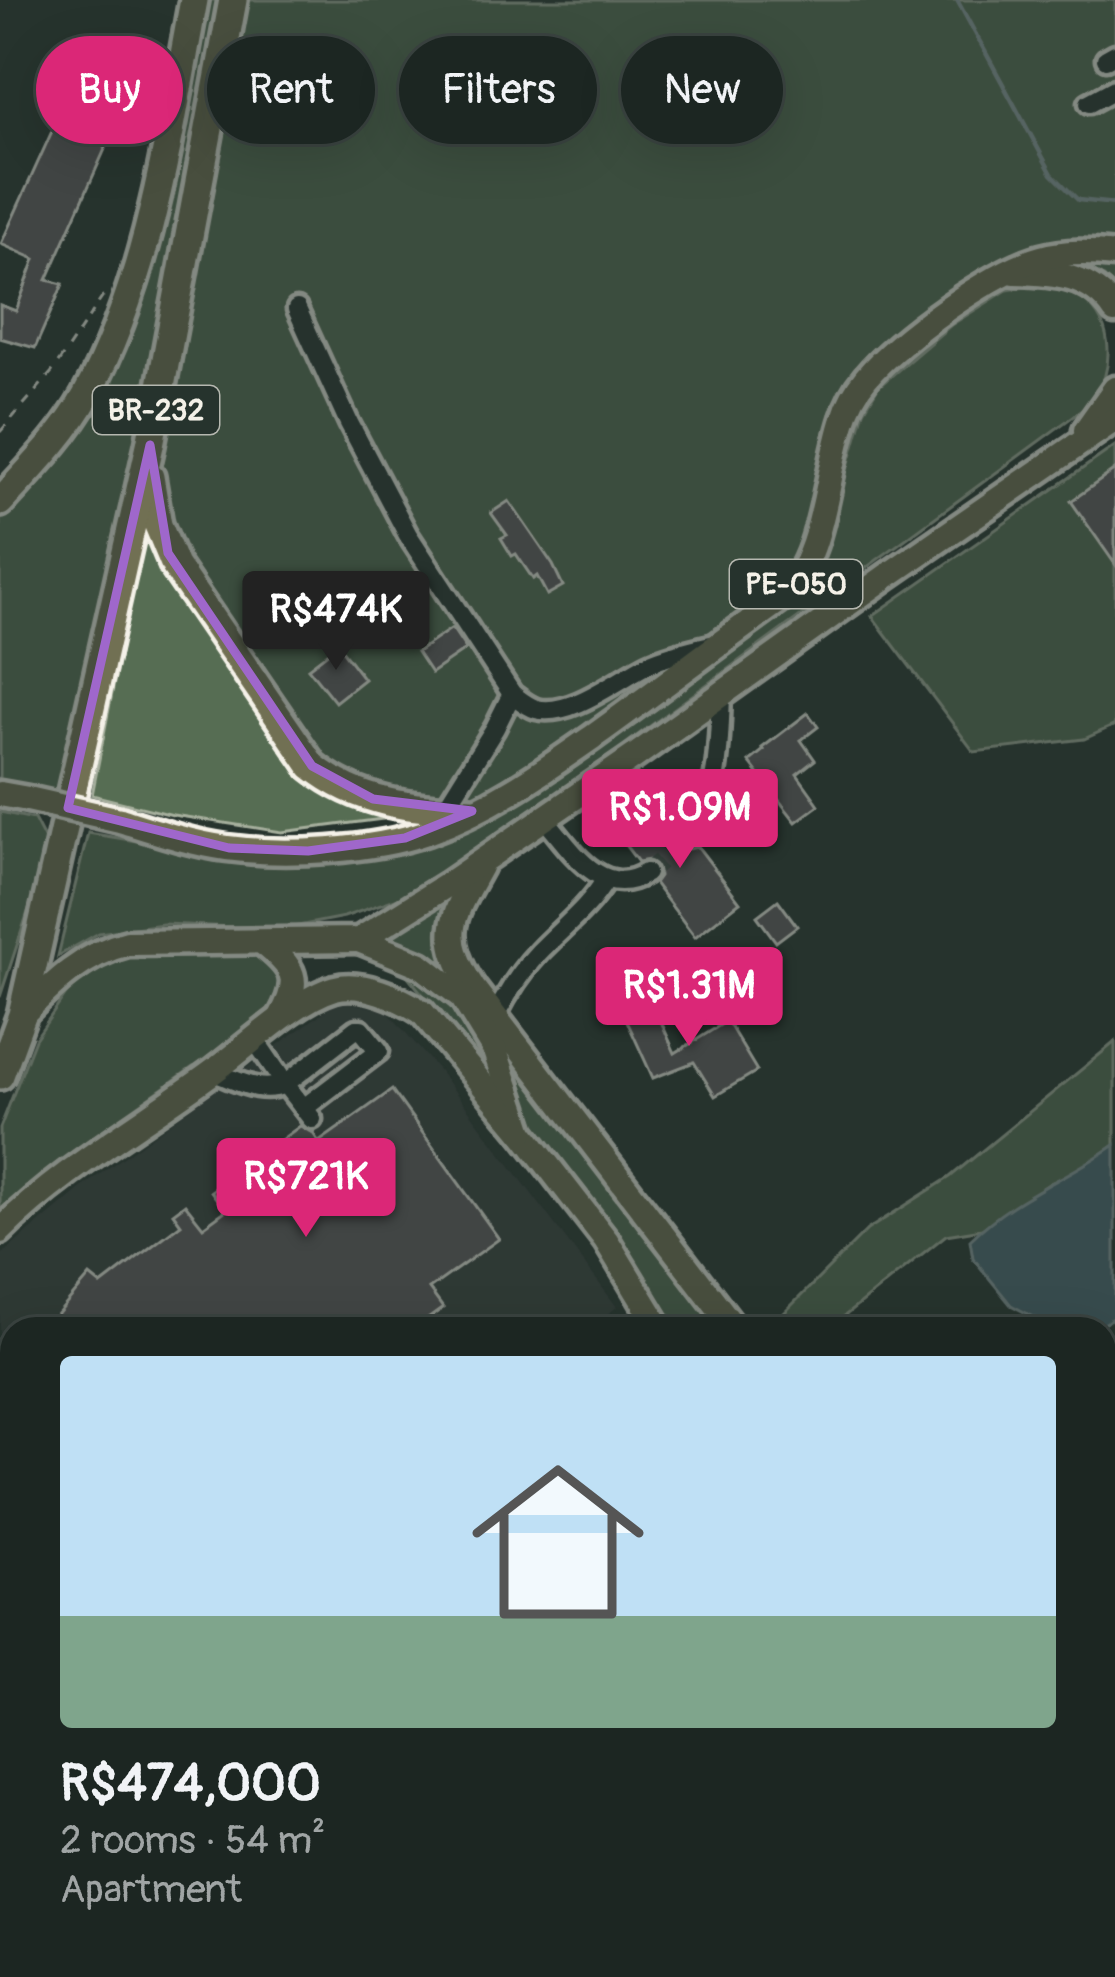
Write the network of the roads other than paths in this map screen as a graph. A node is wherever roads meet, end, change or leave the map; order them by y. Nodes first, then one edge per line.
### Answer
1 (194, 0) edge
2 (233, 0) edge
3 (1115, 89) edge
4 (1089, 103) dead end
5 (1115, 255) edge
6 (1007, 272) junction
7 (297, 309) dead end
8 (1115, 311) edge
9 (1115, 389) edge
10 (1115, 419) edge
11 (150, 445) junction
12 (1069, 451) junction
13 (0, 502) edge
14 (721, 642) junction
15 (512, 694) junction
16 (721, 694) junction
17 (0, 794) edge
18 (458, 810) junction
19 (544, 818) junction
20 (690, 836) tunnel mouth
21 (489, 856) junction
22 (646, 873) tunnel mouth
23 (606, 880) junction
24 (358, 940) junction
25 (262, 942) junction
26 (22, 1015) junction
27 (495, 1017) junction
28 (279, 1019) junction
29 (255, 1040) junction
30 (213, 1072) junction
31 (0, 1075) edge
32 (285, 1084) junction
33 (522, 1132) junction
34 (0, 1231) edge
35 (653, 1317) edge
36 (726, 1317) edge

1 - 13 highway, BR-232
2 - 11 highway, BR-232
3 - 4 street
5 - 6 main road
6 - 8 main road
6 - 14 main road, PE-050
7 - 15 street
9 - 12 main road
10 - 12 main road
11 - 18 highway
11 - 26 highway, BR-232
12 - 16 main road, PE-050
14 - 15 street
14 - 18 main road, PE-050
15 - 18 street
16 - 19 main road, PE-050
16 - 20 street
17 - 18 main road, PE-050, bridge
19 - 21 main road, PE-050
19 - 23 street
21 - 24 main road, PE-050
21 - 27 main road, PE-050
22 - 23 street
23 - 27 street
24 - 25 main road
24 - 33 main road
25 - 26 main road
25 - 28 main road
26 - 31 highway, BR-232
27 - 36 main road, PE-050
28 - 29 main road
28 - 33 main road
29 - 30 main road
29 - 32 street
30 - 32 street
30 - 34 main road
32 - 32 street
33 - 35 main road

